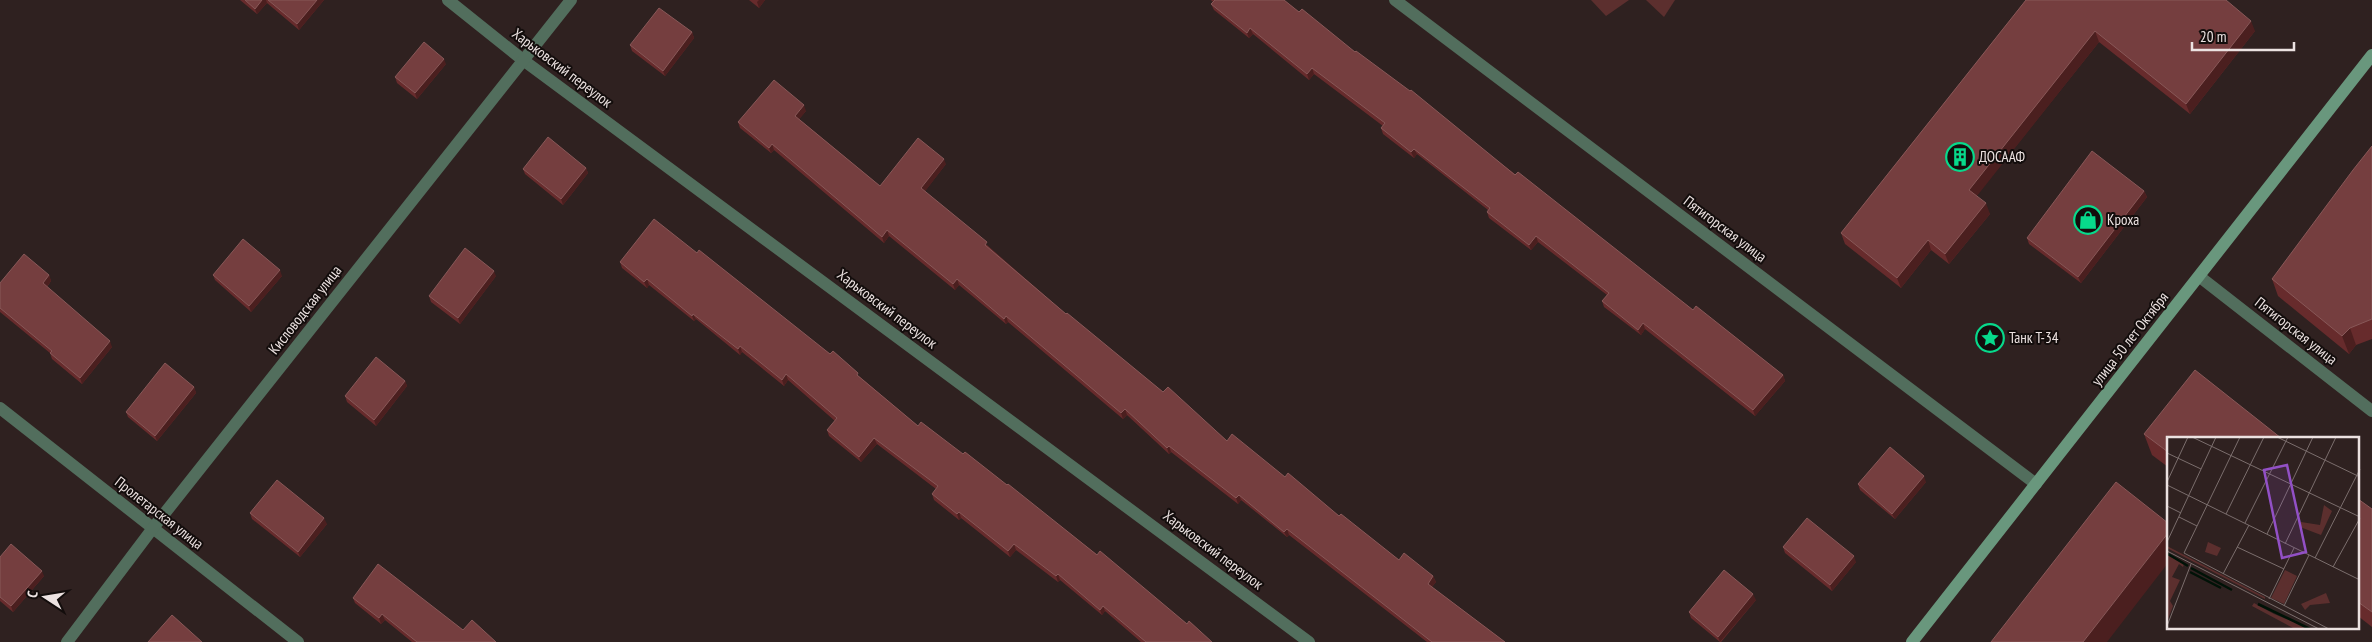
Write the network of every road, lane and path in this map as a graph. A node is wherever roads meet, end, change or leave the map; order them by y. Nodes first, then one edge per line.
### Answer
1 (448, 0) edge
2 (571, 0) edge
3 (1395, 0) edge
4 (2372, 55) edge
5 (523, 60) junction
6 (2200, 277) junction
7 (0, 408) edge
8 (2372, 411) edge
9 (2036, 484) junction
10 (152, 528) junction
11 (67, 642) edge
12 (298, 642) edge
13 (1309, 642) edge
14 (1912, 642) edge

1 - 5 street, Харьковский переулок
2 - 5 street, Кисловодская улица
3 - 9 street, Пятигорская улица
4 - 6 main road, улица 50 лет Октября
5 - 10 street, Кисловодская улица
5 - 13 street, Харьковский переулок
6 - 8 street, Пятигорская улица
6 - 9 main road, улица 50 лет Октября
7 - 10 street, Пролетарская улица
9 - 14 main road, улица 50 лет Октября
10 - 11 street, Кисловодская улица
10 - 12 street, Пролетарская улица

